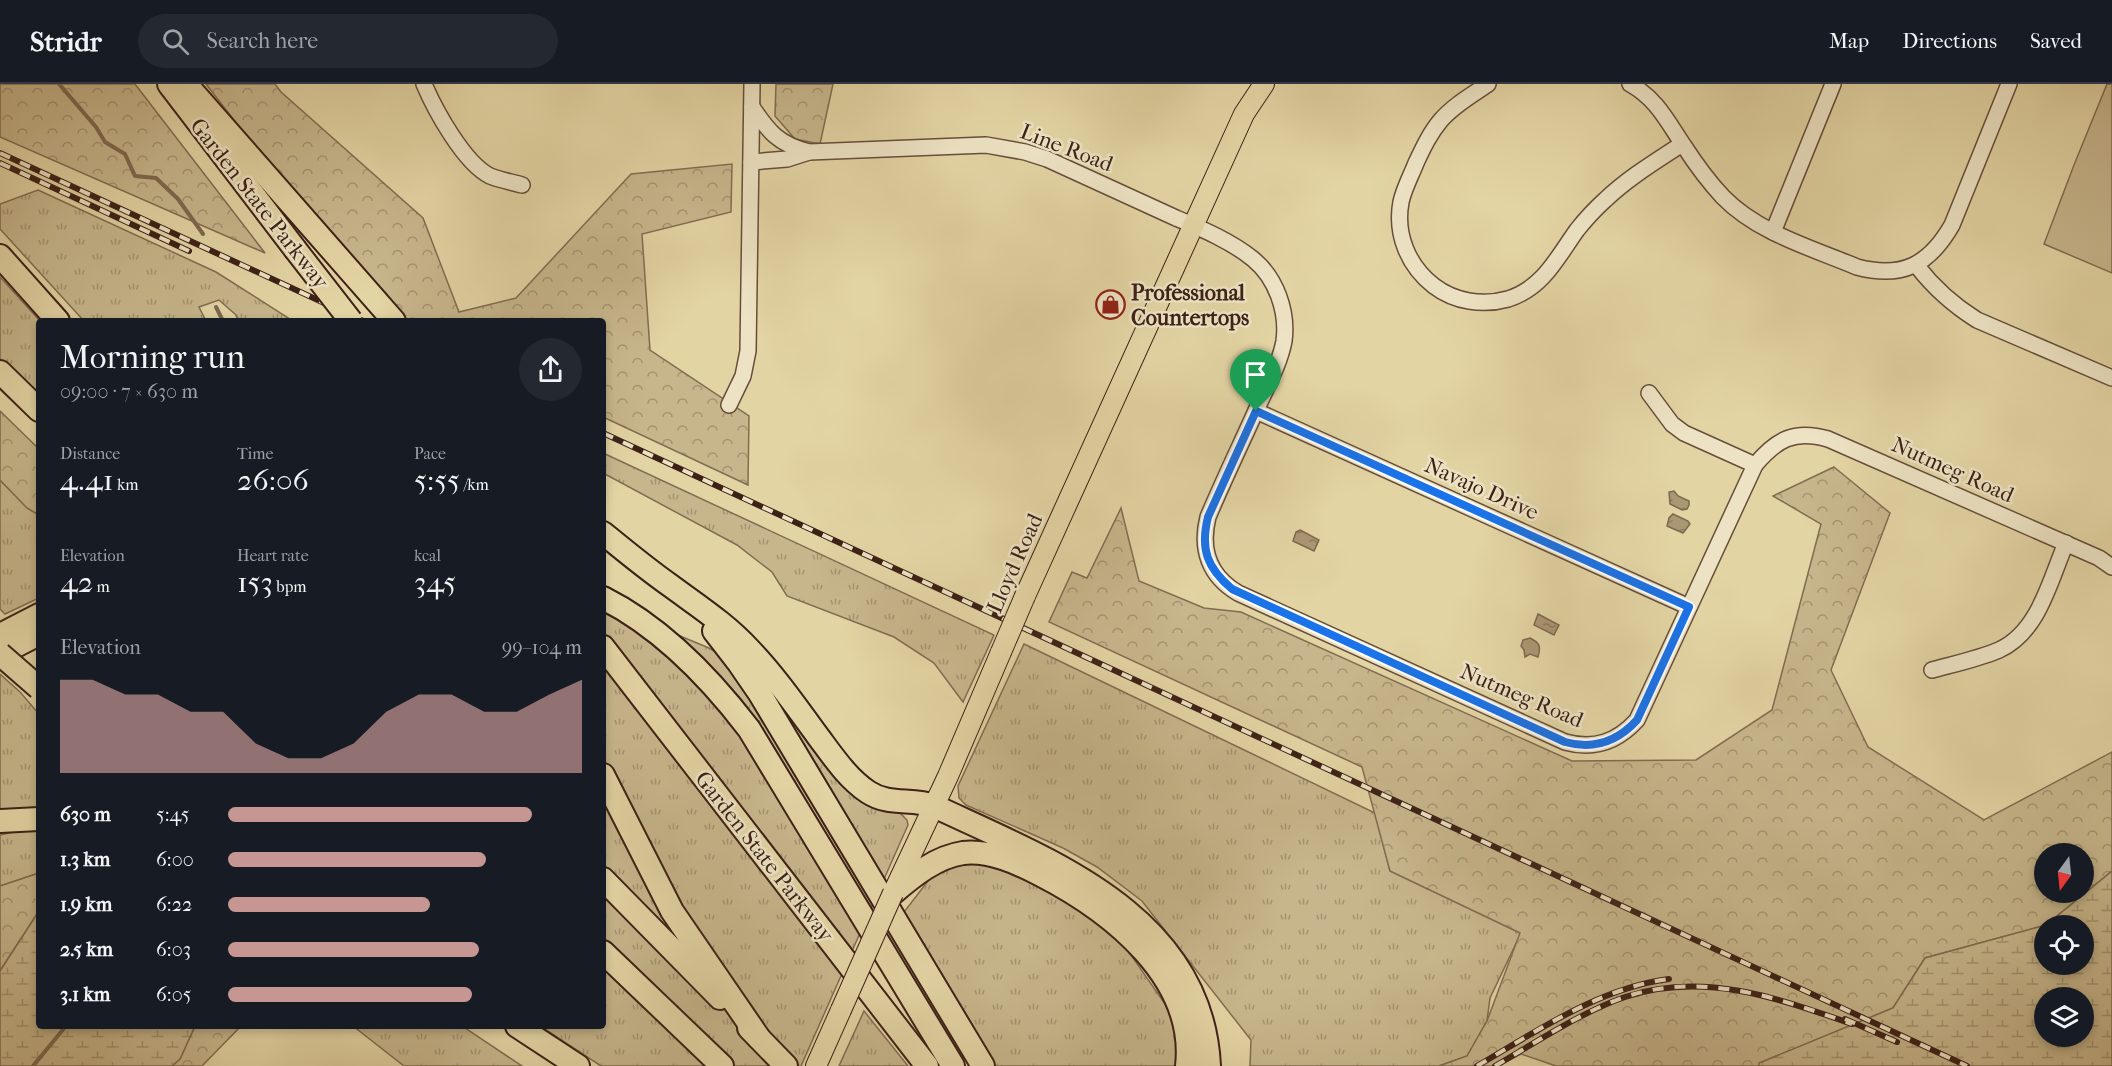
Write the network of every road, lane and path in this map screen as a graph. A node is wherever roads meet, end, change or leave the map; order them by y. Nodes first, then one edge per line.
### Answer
1 (169, 84) edge
2 (186, 84) edge
3 (424, 84) edge
4 (752, 84) edge
5 (1264, 84) edge
6 (1488, 84) edge
7 (1630, 84) edge
8 (1833, 84) edge
9 (2009, 84) edge
10 (752, 107) junction
11 (1682, 144) junction
12 (809, 152) junction
13 (751, 162) junction
14 (522, 185) dead end
15 (1192, 225) junction
16 (1773, 232) junction
17 (0, 256) edge
18 (1917, 266) junction
19 (55, 318) edge
20 (349, 318) edge
21 (391, 318) edge
22 (0, 372) edge
23 (2112, 378) edge
24 (1649, 393) dead end
25 (729, 405) dead end
26 (36, 407) edge
27 (1256, 411) junction
28 (1755, 465) junction
29 (606, 535) edge
30 (2066, 543) junction
31 (2112, 567) edge
32 (671, 586) junction
33 (606, 600) edge
34 (1689, 607) junction
35 (36, 617) edge
36 (0, 635) edge
37 (36, 636) edge
38 (606, 651) edge
39 (0, 654) edge
40 (1932, 670) dead end
41 (36, 685) edge
42 (606, 781) edge
43 (934, 806) junction
44 (36, 819) edge
45 (0, 820) edge
46 (606, 882) edge
47 (893, 893) junction
48 (606, 955) edge
49 (522, 1029) edge
50 (759, 1038) junction
51 (578, 1066) edge
52 (722, 1066) edge
53 (786, 1066) edge
54 (816, 1066) edge
55 (927, 1066) edge
56 (953, 1066) edge
57 (983, 1066) edge
58 (1187, 1066) edge
59 (1209, 1066) edge

1 - 20 highway, Garden State Parkway, bridge
2 - 21 highway
3 - 14 street
4 - 10 street
5 - 15 main road, Lloyd Road
6 - 11 street
7 - 11 street
8 - 16 street
9 - 18 street
10 - 12 street, Line Road
10 - 13 street
11 - 16 street
12 - 13 street, Line Road
12 - 15 street, Line Road
13 - 25 street
15 - 27 street, Nutmeg Road
15 - 43 main road, Lloyd Road, bridge
16 - 18 street
17 - 19 highway
18 - 23 street
22 - 26 highway
24 - 28 street
27 - 34 street, Navajo Drive
27 - 34 street, Nutmeg Road
28 - 30 street, Nutmeg Road
28 - 34 street, Nutmeg Road
29 - 32 highway
30 - 31 street, Nutmeg Road
30 - 40 street
32 - 43 highway
32 - 57 highway
33 - 56 highway
35 - 36 highway
37 - 39 highway
38 - 55 highway, Garden State Parkway
39 - 41 highway, bridge
42 - 50 highway
43 - 47 main road, Lloyd Road
43 - 59 highway
44 - 45 highway
46 - 50 highway
47 - 54 main road, Lloyd Road, bridge
47 - 58 highway
48 - 52 highway
49 - 51 highway
50 - 53 highway

